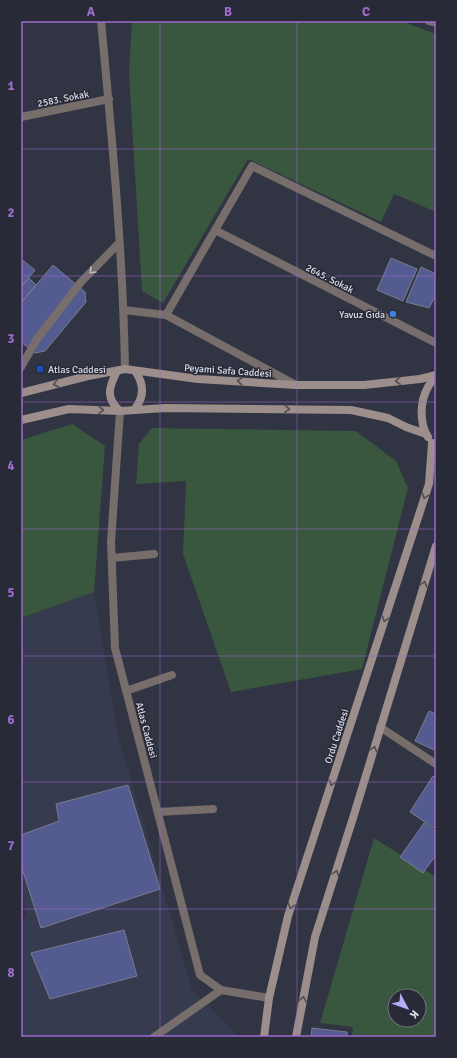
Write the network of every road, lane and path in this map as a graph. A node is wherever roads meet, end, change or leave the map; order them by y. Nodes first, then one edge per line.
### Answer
1 (102, 21) edge
2 (430, 21) edge
3 (436, 23) edge
4 (109, 99) junction
5 (21, 117) edge
6 (215, 230) junction
7 (119, 243) junction
8 (436, 256) edge
9 (124, 310) junction
10 (166, 315) junction
11 (436, 342) edge
12 (21, 367) edge
13 (121, 370) junction
14 (135, 372) junction
15 (436, 376) edge
16 (296, 385) junction
17 (21, 393) edge
18 (134, 410) junction
19 (120, 411) junction
20 (21, 420) edge
21 (426, 434) junction
22 (434, 445) edge
23 (436, 546) edge
24 (154, 554) dead end
25 (112, 558) junction
26 (172, 675) dead end
27 (126, 691) junction
28 (380, 727) junction
29 (436, 764) edge
30 (213, 809) dead end
31 (158, 812) junction
32 (221, 990) junction
33 (269, 998) junction
34 (154, 1037) edge
35 (264, 1037) edge
36 (296, 1037) edge

1 - 4 street
2 - 3 street
4 - 5 street, 2583. Sokak
4 - 7 street
6 - 8 street
6 - 10 street
6 - 11 street, 2645. Sokak
7 - 9 street
7 -> 12 street
9 - 10 street
9 - 13 street
10 - 16 street
13 - 14 main road, Peyami Safa Caddesi
13 -> 17 main road, Peyami Safa Caddesi
13 - 19 main road
16 -> 14 main road, Peyami Safa Caddesi
14 - 18 main road
15 -> 16 main road, Peyami Safa Caddesi
15 - 21 main road
18 - 19 main road
18 -> 21 main road
20 -> 19 main road
19 - 25 street, Atlas Caddesi
21 - 22 main road
22 -> 33 main road, Ordu Caddesi
28 -> 23 main road
24 - 25 street
25 - 27 street, Atlas Caddesi
26 - 27 street
27 - 31 street, Atlas Caddesi
28 - 29 street
36 -> 28 main road
30 - 31 street
31 - 32 street, Atlas Caddesi
32 - 33 street, Atlas Caddesi
32 - 34 street
33 - 35 main road, Ordu Caddesi

